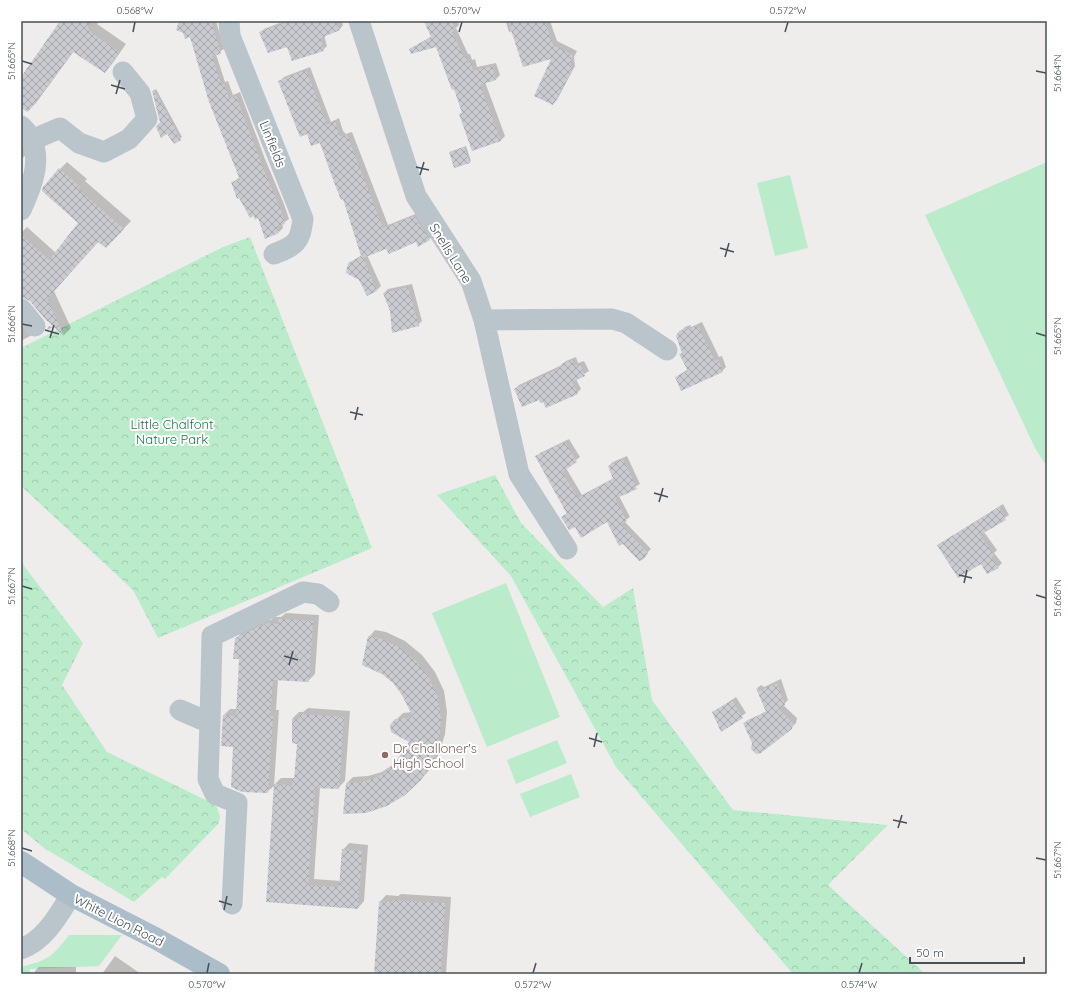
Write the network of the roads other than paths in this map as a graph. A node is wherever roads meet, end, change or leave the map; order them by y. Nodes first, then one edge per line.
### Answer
1 (229, 21) edge
2 (359, 21) edge
3 (123, 72) dead end
4 (27, 133) edge
5 (21, 210) edge
6 (274, 254) dead end
7 (21, 309) edge
8 (484, 320) junction
9 (35, 326) dead end
10 (667, 350) dead end
11 (567, 549) dead end
12 (329, 602) dead end
13 (180, 710) dead end
14 (210, 723) junction
15 (21, 862) edge
16 (71, 895) junction
17 (232, 904) dead end
18 (21, 949) edge
19 (219, 974) edge

1 - 6 street, Linfields
2 - 8 street, Snells Lane
3 - 4 street
4 - 5 street
7 - 9 street
8 - 10 street
8 - 11 street, Snells Lane
12 - 14 street
13 - 14 street
14 - 17 street
15 - 16 main road, White Lion Road
16 - 18 street
16 - 19 main road, White Lion Road

